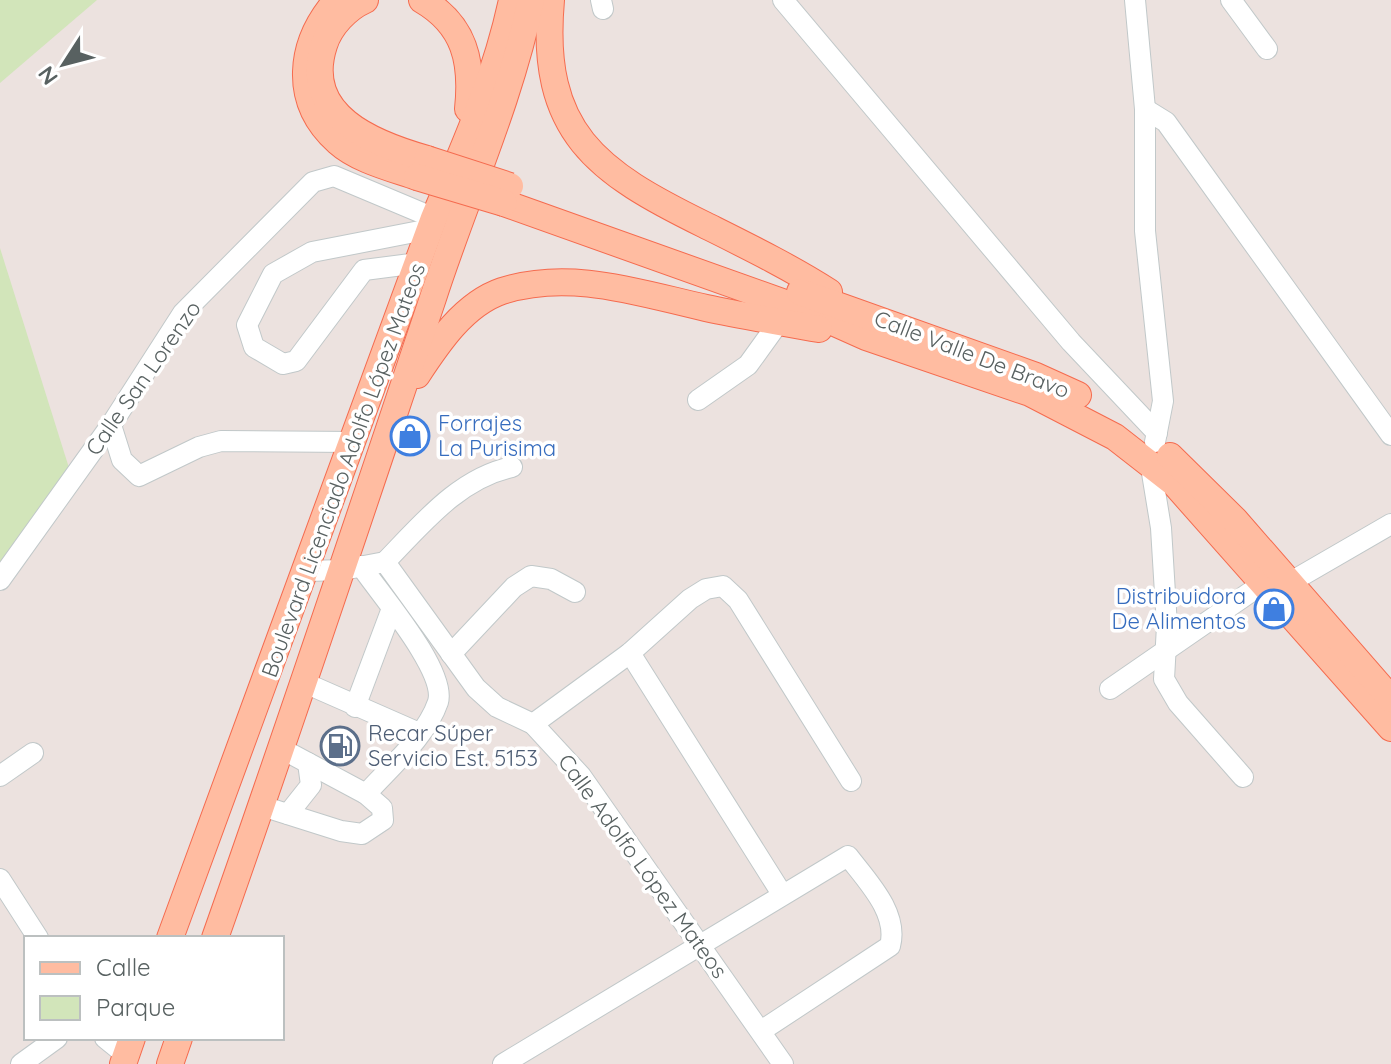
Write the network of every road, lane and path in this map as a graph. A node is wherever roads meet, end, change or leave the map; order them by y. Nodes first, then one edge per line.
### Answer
1 (337, 0) edge
2 (365, 0) edge
3 (422, 0) edge
4 (512, 0) edge
5 (531, 0) edge
6 (551, 0) edge
7 (783, 0) edge
8 (1231, 0) edge
9 (1141, 4) edge
10 (1267, 49) dead end
11 (1145, 109) junction
12 (462, 150) junction
13 (422, 168) junction
14 (507, 195) junction
15 (432, 224) junction
16 (418, 263) junction
17 (860, 310) junction
18 (779, 322) junction
19 (866, 337) junction
20 (698, 400) dead end
21 (397, 406) junction
22 (111, 425) junction
23 (1391, 435) edge
24 (354, 442) junction
25 (1154, 446) junction
26 (512, 467) dead end
27 (1391, 524) edge
28 (385, 562) junction
29 (352, 568) junction
30 (307, 571) junction
31 (0, 580) edge
32 (1277, 582) junction
33 (575, 592) dead end
34 (391, 611) junction
35 (1166, 648) junction
36 (630, 653) junction
37 (451, 654) junction
38 (305, 683) junction
39 (1110, 689) dead end
40 (1391, 699) edge
41 (355, 707) junction
42 (533, 724) junction
43 (1391, 728) edge
44 (419, 733) junction
45 (282, 749) junction
46 (33, 753) dead end
47 (308, 763) junction
48 (0, 776) edge
49 (1243, 777) dead end
50 (851, 781) dead end
51 (366, 794) junction
52 (262, 806) junction
53 (288, 814) junction
54 (0, 879) edge
55 (782, 894) junction
56 (37, 936) edge
57 (171, 936) edge
58 (216, 936) edge
59 (702, 945) junction
60 (761, 1031) junction
61 (54, 1040) edge
62 (108, 1040) edge
63 (178, 1040) edge
64 (127, 1052) edge
65 (21, 1064) edge
66 (170, 1064) edge
67 (503, 1064) edge
68 (783, 1064) edge

1 - 13 main road
2 - 13 main road
3 - 12 main road
4 - 12 main road, Boulevard Licenciado Adolfo López Mateos
5 - 21 main road, Boulevard Licenciado Adolfo López Mateos
6 - 17 main road
7 - 25 street
8 - 10 street
9 - 11 street
11 - 23 street
11 - 25 street
12 - 15 main road, Boulevard Licenciado Adolfo López Mateos
13 - 14 main road, bridge
14 - 17 main road
14 - 19 main road
15 - 16 main road, Boulevard Licenciado Adolfo López Mateos
15 - 16 street
15 - 22 street, Calle San Lorenzo
16 - 24 main road, Boulevard Licenciado Adolfo López Mateos
17 - 25 main road, Calle Valle De Bravo
18 - 19 main road
18 - 20 street
18 - 21 main road
19 - 25 main road, Calle Valle De Bravo
21 - 29 main road, Boulevard Licenciado Adolfo López Mateos
22 - 24 street
22 - 31 street, Calle San Lorenzo
24 - 30 main road, Boulevard Licenciado Adolfo López Mateos
25 - 32 main road, Calle Valle De Bravo
25 - 35 street
26 - 28 street
27 - 32 street
28 - 29 street
28 - 37 street, Calle Adolfo López Mateos
29 - 30 street
29 - 34 street
29 - 38 main road, Boulevard Licenciado Adolfo López Mateos
30 - 57 main road, Boulevard Licenciado Adolfo López Mateos
32 - 35 street
32 - 40 main road, Calle Valle De Bravo
32 - 43 main road, Calle Valle De Bravo
33 - 37 street
34 - 41 street
34 - 44 street
35 - 39 street
35 - 49 street
36 - 42 street
36 - 50 street
36 - 55 street
37 - 42 street, Calle Adolfo López Mateos
38 - 41 street
38 - 45 main road, Boulevard Licenciado Adolfo López Mateos
41 - 44 street
42 - 59 street, Calle Adolfo López Mateos
44 - 51 street
45 - 47 street
45 - 52 main road, Boulevard Licenciado Adolfo López Mateos
46 - 48 street
47 - 51 street
47 - 53 street
51 - 53 street
52 - 53 street
52 - 58 main road, Boulevard Licenciado Adolfo López Mateos
54 - 56 street
55 - 59 street
55 - 60 street
59 - 60 street, Calle Adolfo López Mateos
59 - 67 street
60 - 68 street, Calle Adolfo López Mateos
61 - 65 street
62 - 64 street
63 - 66 main road

